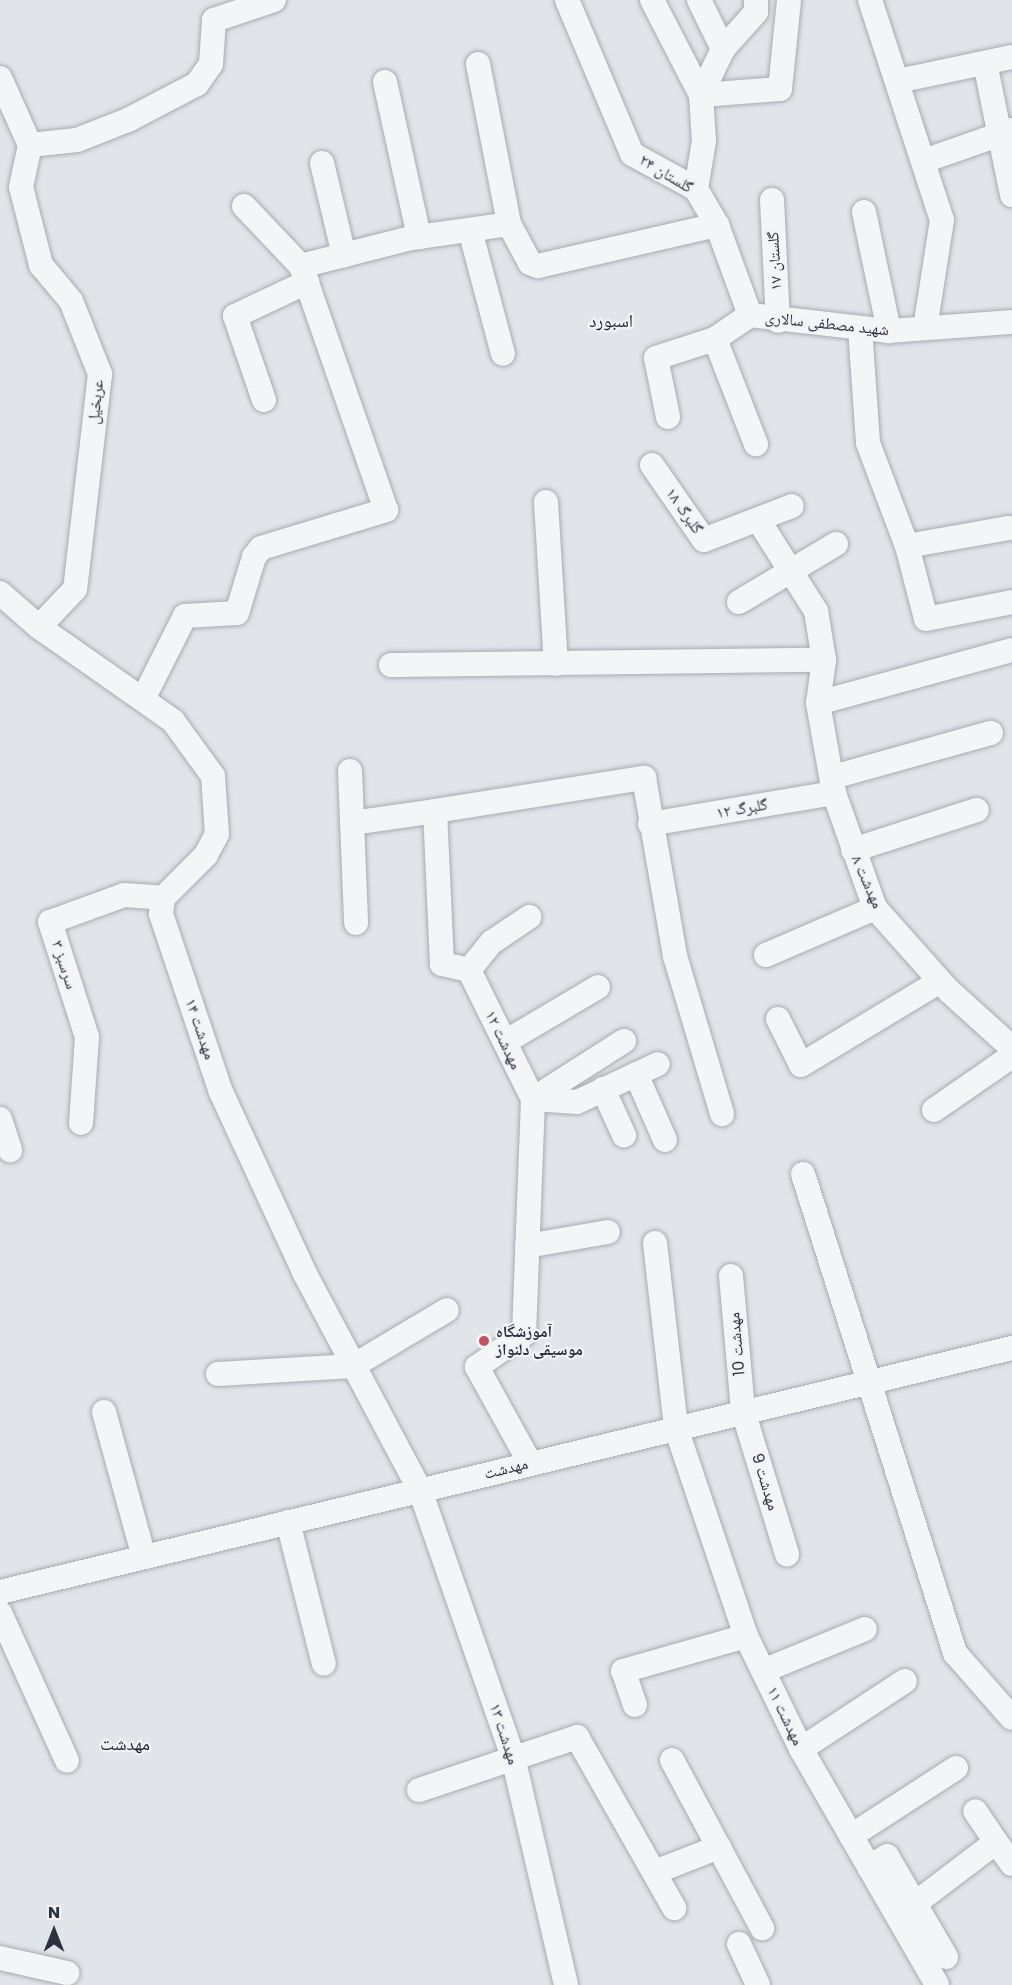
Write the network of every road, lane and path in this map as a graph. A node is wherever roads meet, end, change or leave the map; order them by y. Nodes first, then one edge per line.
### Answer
1 (567, 0) edge
2 (652, 0) edge
3 (699, 0) edge
4 (756, 0) edge
5 (789, 0) edge
6 (870, 0) edge
7 (267, 1) edge
8 (723, 49) junction
9 (1012, 57) edge
10 (985, 63) junction
11 (478, 64) dead end
12 (0, 78) edge
13 (898, 81) junction
14 (385, 82) dead end
15 (701, 95) junction
16 (1007, 131) edge
17 (30, 145) junction
18 (924, 161) junction
19 (321, 163) dead end
20 (696, 189) junction
21 (1012, 195) edge
22 (772, 200) dead end
23 (244, 206) dead end
24 (864, 212) dead end
25 (509, 224) junction
26 (717, 225) junction
27 (470, 230) junction
28 (419, 237) junction
29 (344, 255) junction
30 (304, 274) junction
31 (750, 315) junction
32 (778, 321) junction
33 (1012, 322) edge
34 (860, 328) junction
35 (925, 328) junction
36 (889, 331) junction
37 (715, 339) junction
38 (503, 354) dead end
39 (264, 400) dead end
40 (668, 417) dead end
41 (756, 444) dead end
42 (651, 465) dead end
43 (546, 502) dead end
44 (792, 506) dead end
45 (759, 521) junction
46 (1009, 528) dead end
47 (836, 544) dead end
48 (907, 546) junction
49 (792, 574) junction
50 (0, 593) edge
51 (739, 602) dead end
52 (1012, 602) edge
53 (39, 627) junction
54 (1012, 650) edge
55 (824, 660) junction
56 (556, 664) junction
57 (391, 665) dead end
58 (143, 699) junction
59 (818, 703) junction
60 (992, 733) dead end
61 (350, 771) dead end
62 (834, 785) junction
63 (977, 810) dead end
64 (435, 811) junction
65 (352, 823) junction
66 (650, 824) junction
67 (853, 850) junction
68 (163, 898) junction
69 (875, 908) junction
70 (529, 917) dead end
71 (356, 923) dead end
72 (766, 955) dead end
73 (469, 970) junction
74 (940, 981) junction
75 (598, 987) dead end
76 (778, 1020) dead end
77 (624, 1041) dead end
78 (505, 1042) junction
79 (1012, 1048) edge
80 (1012, 1056) edge
81 (658, 1064) dead end
82 (636, 1074) junction
83 (603, 1089) junction
84 (533, 1099) junction
85 (934, 1110) dead end
86 (722, 1114) dead end
87 (0, 1119) edge
88 (81, 1123) dead end
89 (624, 1135) dead end
90 (665, 1140) dead end
91 (10, 1150) dead end
92 (804, 1174) dead end
93 (608, 1232) dead end
94 (655, 1243) dead end
95 (527, 1246) junction
96 (731, 1276) dead end
97 (447, 1310) dead end
98 (1012, 1348) edge
99 (354, 1366) junction
100 (218, 1374) dead end
101 (868, 1384) junction
102 (743, 1411) junction
103 (104, 1412) dead end
104 (676, 1428) junction
105 (530, 1463) junction
106 (420, 1490) junction
107 (288, 1522) junction
108 (787, 1554) dead end
109 (144, 1557) junction
110 (0, 1592) edge
111 (0, 1613) edge
112 (865, 1629) dead end
113 (746, 1636) junction
114 (324, 1664) dead end
115 (763, 1671) junction
116 (905, 1681) dead end
117 (635, 1705) dead end
118 (1012, 1718) edge
119 (801, 1749) junction
120 (513, 1757) junction
121 (672, 1760) dead end
122 (67, 1761) dead end
123 (956, 1768) dead end
124 (419, 1791) dead end
125 (975, 1811) dead end
126 (851, 1836) junction
127 (996, 1842) junction
128 (719, 1847) junction
129 (1012, 1864) edge
130 (869, 1867) junction
131 (655, 1872) junction
132 (913, 1905) junction
133 (674, 1908) dead end
134 (762, 1928) dead end
135 (739, 1944) dead end
136 (945, 1957) dead end
137 (0, 1958) edge
138 (67, 1973) dead end
139 (566, 1985) edge
140 (759, 1985) edge
141 (937, 1985) edge

1 - 20 street, گلستان ۲۴
2 - 15 street
3 - 8 street
4 - 8 street
5 - 15 street
6 - 13 street
7 - 17 street
8 - 15 street
9 - 10 street
10 - 13 street
10 - 16 street
11 - 25 street
12 - 17 street
13 - 18 street
14 - 28 street
15 - 20 street
16 - 18 street
16 - 21 street
17 - 53 street, عربخیل
18 - 35 street
19 - 29 street
20 - 26 street, گلستان ۲۴
22 - 32 street, گلستان ۱۷
23 - 30 street
24 - 36 street
25 - 26 street
25 - 27 street
26 - 31 street, گلستان ۲۴
27 - 28 street
27 - 38 street
28 - 29 street
29 - 30 street
30 - 39 street
30 - 58 street
31 - 32 street, شهید مصطفی سالاری
31 - 37 street
32 - 34 street, شهید مصطفی سالاری
33 - 35 street, شهید مصطفی سالاری
34 - 36 street, شهید مصطفی سالاری
34 - 48 street
35 - 36 street, شهید مصطفی سالاری
37 - 40 street
37 - 41 street
42 - 45 street, گلبرگ ۱۸
43 - 56 street
44 - 45 street
45 - 49 street, مهدشت ۸
46 - 48 street
47 - 49 street
48 - 52 street
49 - 51 street
49 - 55 street, مهدشت ۸
50 - 53 street
53 - 58 street
54 - 59 street
55 - 56 street
55 - 59 street, مهدشت ۸
56 - 57 street
58 - 68 street
59 - 62 street, مهدشت ۸
60 - 62 street, گلبرگ ١٢
61 - 65 street
62 - 66 street, گلبرگ ١٢
62 - 67 street, مهدشت ۸
63 - 67 street
64 - 65 street
64 - 66 street
64 - 73 street
65 - 71 street
66 - 86 street
67 - 69 street, مهدشت ۸
68 - 88 street, سرسبز ۳
68 - 99 street, مهدشت ۱۴
69 - 72 street
69 - 74 street, مهدشت ۸
70 - 73 street
73 - 78 street, مهدشت ۱۲
74 - 76 street
74 - 79 street, مهدشت ۸
75 - 78 street
77 - 84 street
78 - 84 street, مهدشت ۱۲
80 - 85 street
81 - 82 street
82 - 83 street
82 - 90 street
83 - 84 street
83 - 89 street
84 - 95 street, مهدشت ۱۲
87 - 91 street
92 - 101 street
93 - 95 street
94 - 104 street, مهدشت ۱۱
95 - 105 street, مهدشت ۱۲
96 - 102 street, مهدشت 10
97 - 99 street
98 - 101 street, مهدشت
99 - 100 street
99 - 106 street, مهدشت ۱۴
101 - 102 street, مهدشت
101 - 118 street
102 - 104 street, مهدشت
102 - 108 street, مهدشت 9
103 - 109 street
104 - 105 street, مهدشت
104 - 113 street, مهدشت ۱۱
105 - 106 street, مهدشت
106 - 107 street, مهدشت
106 - 120 street, مهدشت ۱۳
107 - 109 street, مهدشت
107 - 114 street
109 - 110 street, مهدشت
111 - 122 street
112 - 115 street
113 - 115 street, مهدشت ۱۱
113 - 117 street
115 - 119 street, مهدشت ۱۱
116 - 119 street
119 - 126 street, مهدشت ۱۱
120 - 124 street
120 - 131 street
120 - 139 street, مهدشت ۱۳
121 - 128 street
123 - 126 street
125 - 127 street
126 - 130 street, مهدشت ۱۱
127 - 129 street
127 - 132 street
128 - 131 street
128 - 134 street
130 - 132 street
130 - 141 street, مهدشت ۱۱
131 - 133 street
132 - 136 street
135 - 140 street
137 - 138 street

